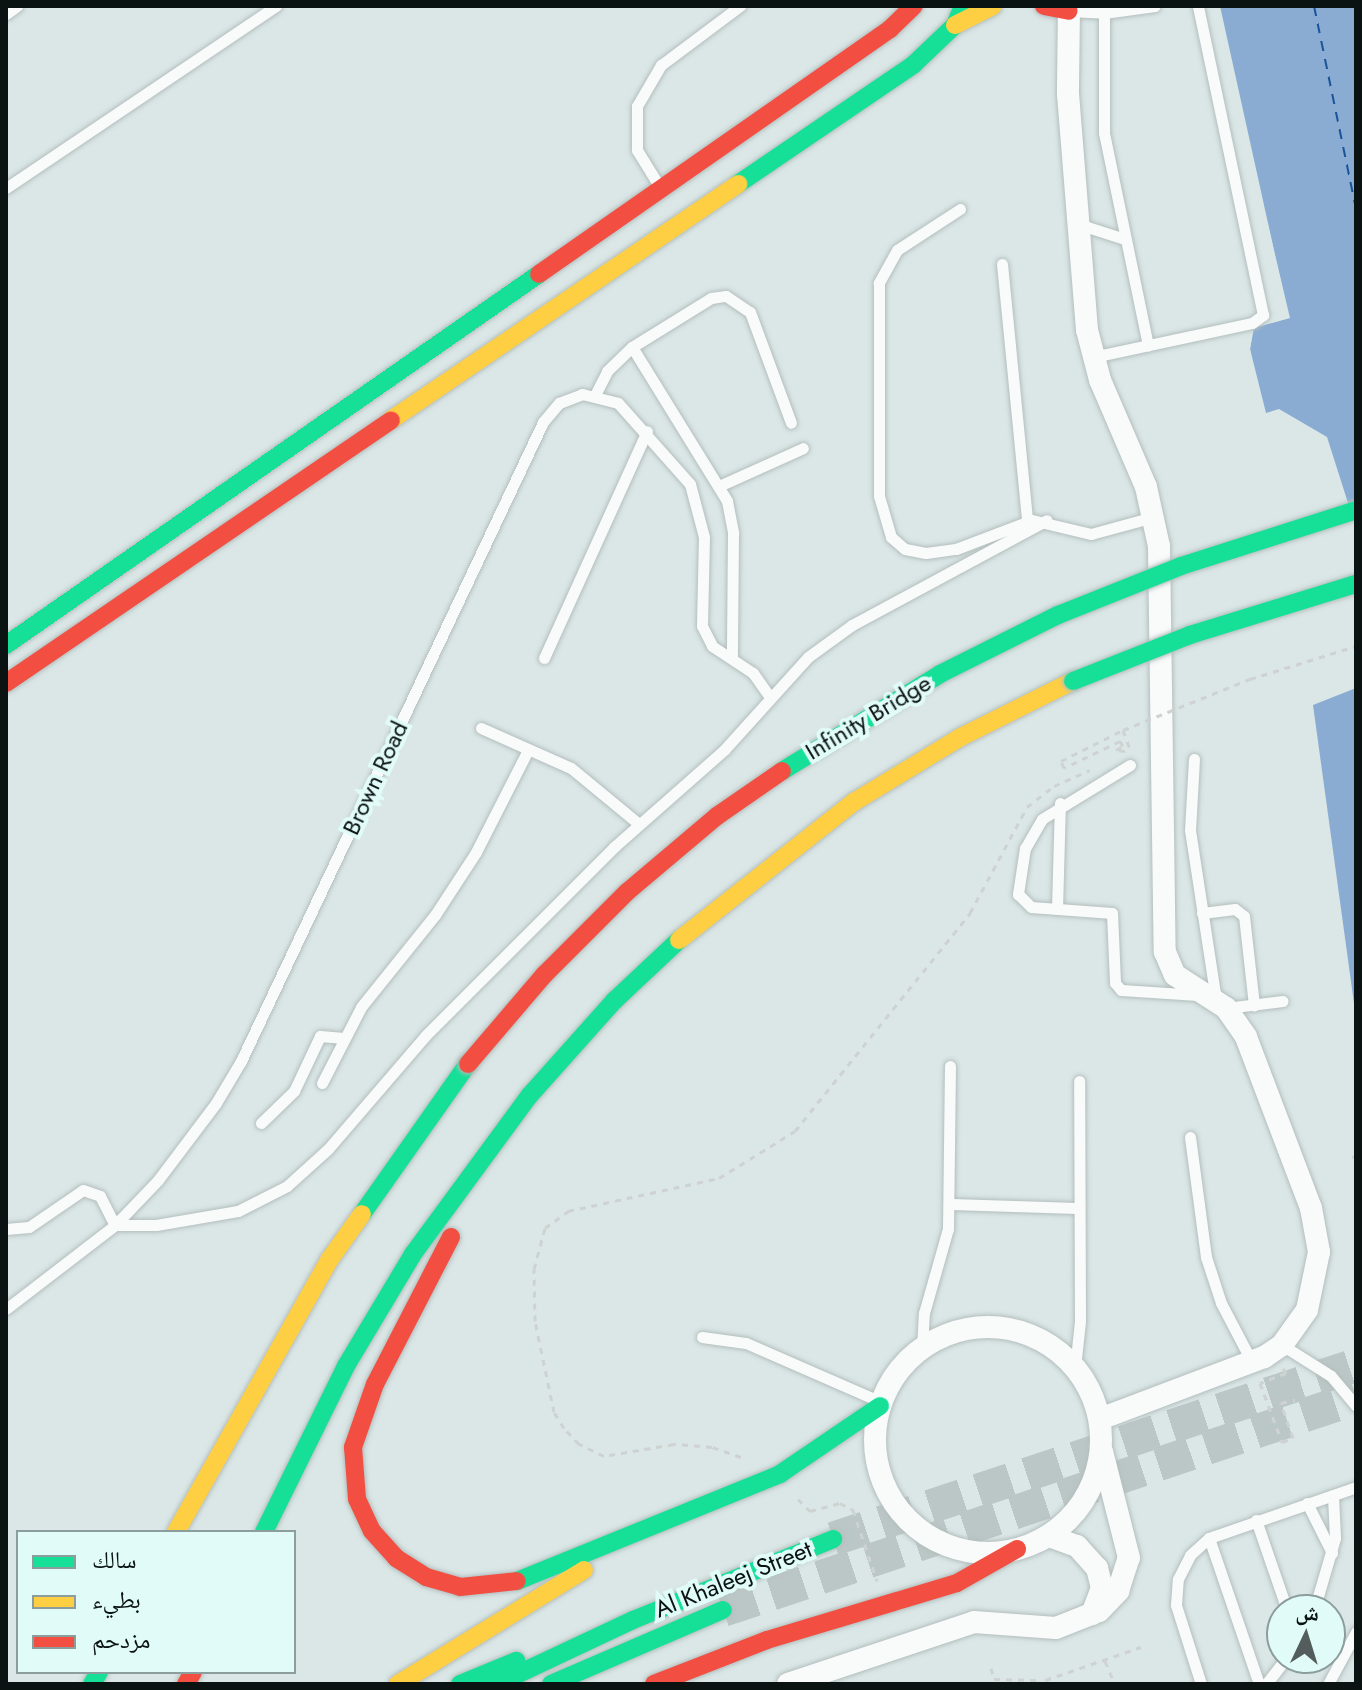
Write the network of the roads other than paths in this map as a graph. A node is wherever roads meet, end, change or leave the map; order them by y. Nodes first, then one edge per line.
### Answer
1 (17, 6) edge
2 (276, 6) edge
3 (740, 6) edge
4 (914, 6) edge
5 (963, 6) edge
6 (993, 6) edge
7 (1044, 6) edge
8 (1155, 6) edge
9 (1198, 6) edge
10 (1069, 8) edge
11 (1104, 13) junction
12 (6, 14) edge
13 (955, 25) junction
14 (6, 188) edge
15 (661, 189) junction
16 (644, 201) junction
17 (960, 209) dead end
18 (1078, 224) junction
19 (666, 233) junction
20 (1125, 239) junction
21 (1002, 264) dead end
22 (1148, 345) junction
23 (632, 347) junction
24 (1093, 357) junction
25 (595, 395) junction
26 (791, 423) dead end
27 (647, 431) junction
28 (803, 448) dead end
29 (719, 486) junction
30 (1356, 510) edge
31 (1154, 517) junction
32 (1047, 520) junction
33 (1027, 521) junction
34 (1356, 584) edge
35 (6, 645) edge
36 (544, 658) dead end
37 (732, 658) junction
38 (6, 683) edge
39 (769, 696) junction
40 (481, 728) dead end
41 (528, 750) junction
42 (1194, 759) dead end
43 (1130, 765) dead end
44 (1060, 803) junction
45 (639, 824) junction
46 (1057, 909) junction
47 (1202, 913) junction
48 (1283, 1001) dead end
49 (1216, 1002) junction
50 (1254, 1005) junction
51 (341, 1038) junction
52 (950, 1066) dead end
53 (1079, 1081) dead end
54 (322, 1083) dead end
55 (261, 1123) dead end
56 (1190, 1137) dead end
57 (491, 1144) junction
58 (949, 1204) junction
59 (1079, 1208) junction
60 (115, 1225) junction
61 (6, 1229) edge
62 (6, 1309) edge
63 (702, 1337) dead end
64 (1278, 1348) junction
65 (922, 1349) junction
66 (1252, 1362) junction
67 (1075, 1368) junction
68 (881, 1404) junction
69 (1356, 1406) edge
70 (1100, 1419) junction
71 (1101, 1450) junction
72 (1356, 1487) edge
73 (1333, 1495) junction
74 (1307, 1503) junction
75 (1256, 1520) junction
76 (658, 1523) junction
77 (177, 1530) edge
78 (265, 1530) edge
79 (1049, 1536) junction
80 (1209, 1538) junction
81 (833, 1539) tunnel mouth
82 (1017, 1549) junction
83 (1332, 1553) junction
84 (1281, 1594) edge
85 (1319, 1594) edge
86 (723, 1610) tunnel mouth
87 (1091, 1615) junction
88 (633, 1620) junction
89 (1356, 1632) edge
90 (398, 1684) edge
91 (460, 1684) edge
92 (497, 1684) edge
93 (551, 1684) edge
94 (654, 1684) edge
95 (788, 1684) edge
96 (1201, 1684) edge
97 (1259, 1684) edge
98 (1328, 1684) edge

1 - 12 lane
2 - 14 lane
3 - 15 lane
4 - 15 main road
5 - 13 main road
6 - 13 main road
7 - 10 main road
8 - 11 lane
9 - 22 lane
10 - 11 lane
10 - 18 street
11 - 20 lane
13 - 19 main road
15 - 16 main road
16 - 19 main road
16 - 35 main road
17 - 33 lane
18 - 20 lane
18 - 24 street
19 - 38 main road
20 - 22 lane
21 - 33 lane
22 - 24 lane
23 - 25 lane
23 - 26 lane
23 - 29 lane
24 - 31 street
25 - 27 lane
25 - 60 lane, Brown Road
27 - 36 lane
27 - 37 lane
28 - 29 lane
29 - 37 lane
30 - 77 main road, Infinity Bridge, bridge
31 - 32 lane
31 - 49 street
32 - 33 lane
32 - 39 lane
34 - 57 main road, bridge
37 - 39 lane
39 - 45 lane
40 - 41 lane
41 - 45 lane
41 - 51 lane
42 - 47 lane
43 - 44 lane
44 - 46 lane
44 - 46 lane
45 - 60 lane
46 - 49 lane
47 - 49 lane
47 - 50 lane
48 - 50 lane
49 - 50 lane
49 - 64 street
51 - 54 lane
51 - 55 lane
52 - 58 lane
53 - 59 lane
56 - 66 lane
57 - 76 main road
57 - 78 main road
58 - 59 lane
58 - 65 lane
59 - 67 lane
60 - 61 lane
60 - 62 lane, Brown Road
63 - 68 lane
64 - 66 street
64 - 69 lane
65 - 67 street
65 - 68 street
66 - 70 street
67 - 70 street
68 - 76 main road
68 - 82 street
70 - 71 street
71 - 79 street
71 - 87 street
72 - 73 lane
73 - 74 lane
73 - 83 lane
74 - 75 lane
74 - 83 lane
75 - 80 lane
75 - 84 lane
76 - 90 main road
79 - 82 street
79 - 87 street
80 - 96 lane
80 - 97 lane
81 - 88 main road, Al Khaleej Street
82 - 94 main road
83 - 85 lane
86 - 93 main road, Al Khaleej Street
87 - 95 street
88 - 91 main road, Al Khaleej Street
88 - 92 main road, Al Khaleej Street
89 - 98 lane

